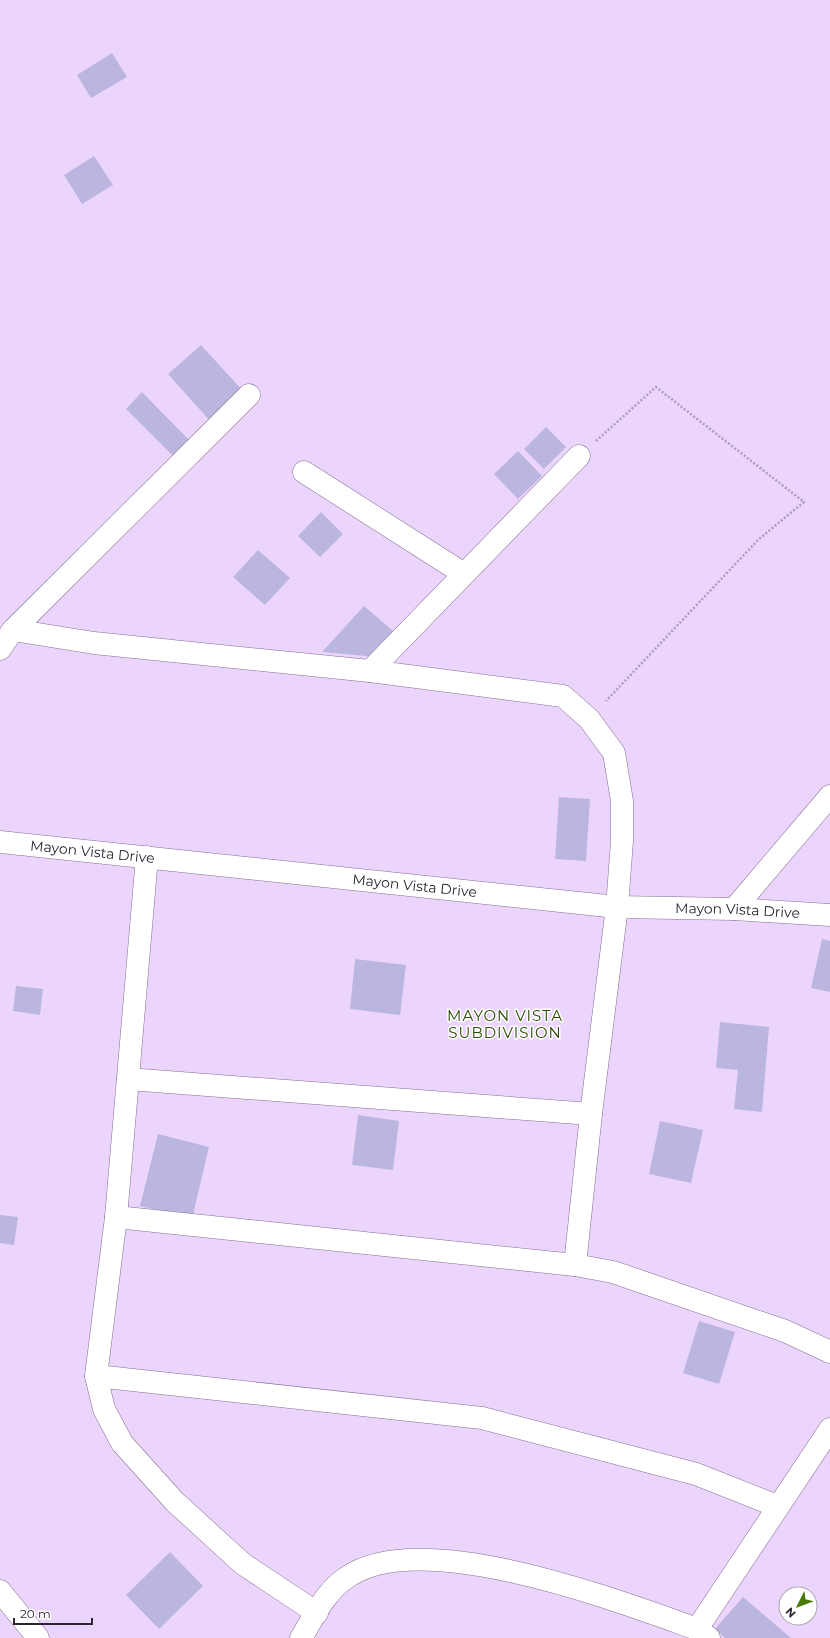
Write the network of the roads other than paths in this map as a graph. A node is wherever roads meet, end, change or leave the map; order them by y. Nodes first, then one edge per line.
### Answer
1 (250, 395) dead end
2 (579, 456) road end
3 (304, 472) dead end
4 (464, 574) junction
5 (13, 630) junction
6 (0, 649) edge
7 (370, 671) junction
8 (830, 796) edge
9 (0, 842) edge
10 (147, 857) junction
11 (617, 907) junction
12 (734, 909) junction
13 (830, 915) edge
14 (128, 1079) junction
15 (591, 1114) junction
16 (116, 1217) junction
17 (575, 1265) junction
18 (830, 1352) edge
19 (96, 1376) junction
20 (830, 1430) edge
21 (777, 1506) junction
22 (0, 1592) edge
23 (317, 1613) junction
24 (703, 1633) edge
25 (38, 1638) edge
26 (301, 1638) edge

1 - 5 street
2 - 4 street
3 - 4 street
4 - 7 street
5 - 6 street
5 - 7 street
7 - 11 street
8 - 12 street
9 - 10 street, Mayon Vista Drive
10 - 11 street, Mayon Vista Drive
10 - 14 street
11 - 12 street, Mayon Vista Drive
11 - 15 street
12 - 13 street, Mayon Vista Drive
14 - 15 street
14 - 16 street
15 - 17 street
16 - 17 street
16 - 19 street
17 - 18 street
19 - 21 street
19 - 23 street
20 - 21 street
21 - 24 street
22 - 25 street
23 - 24 street
23 - 26 street

